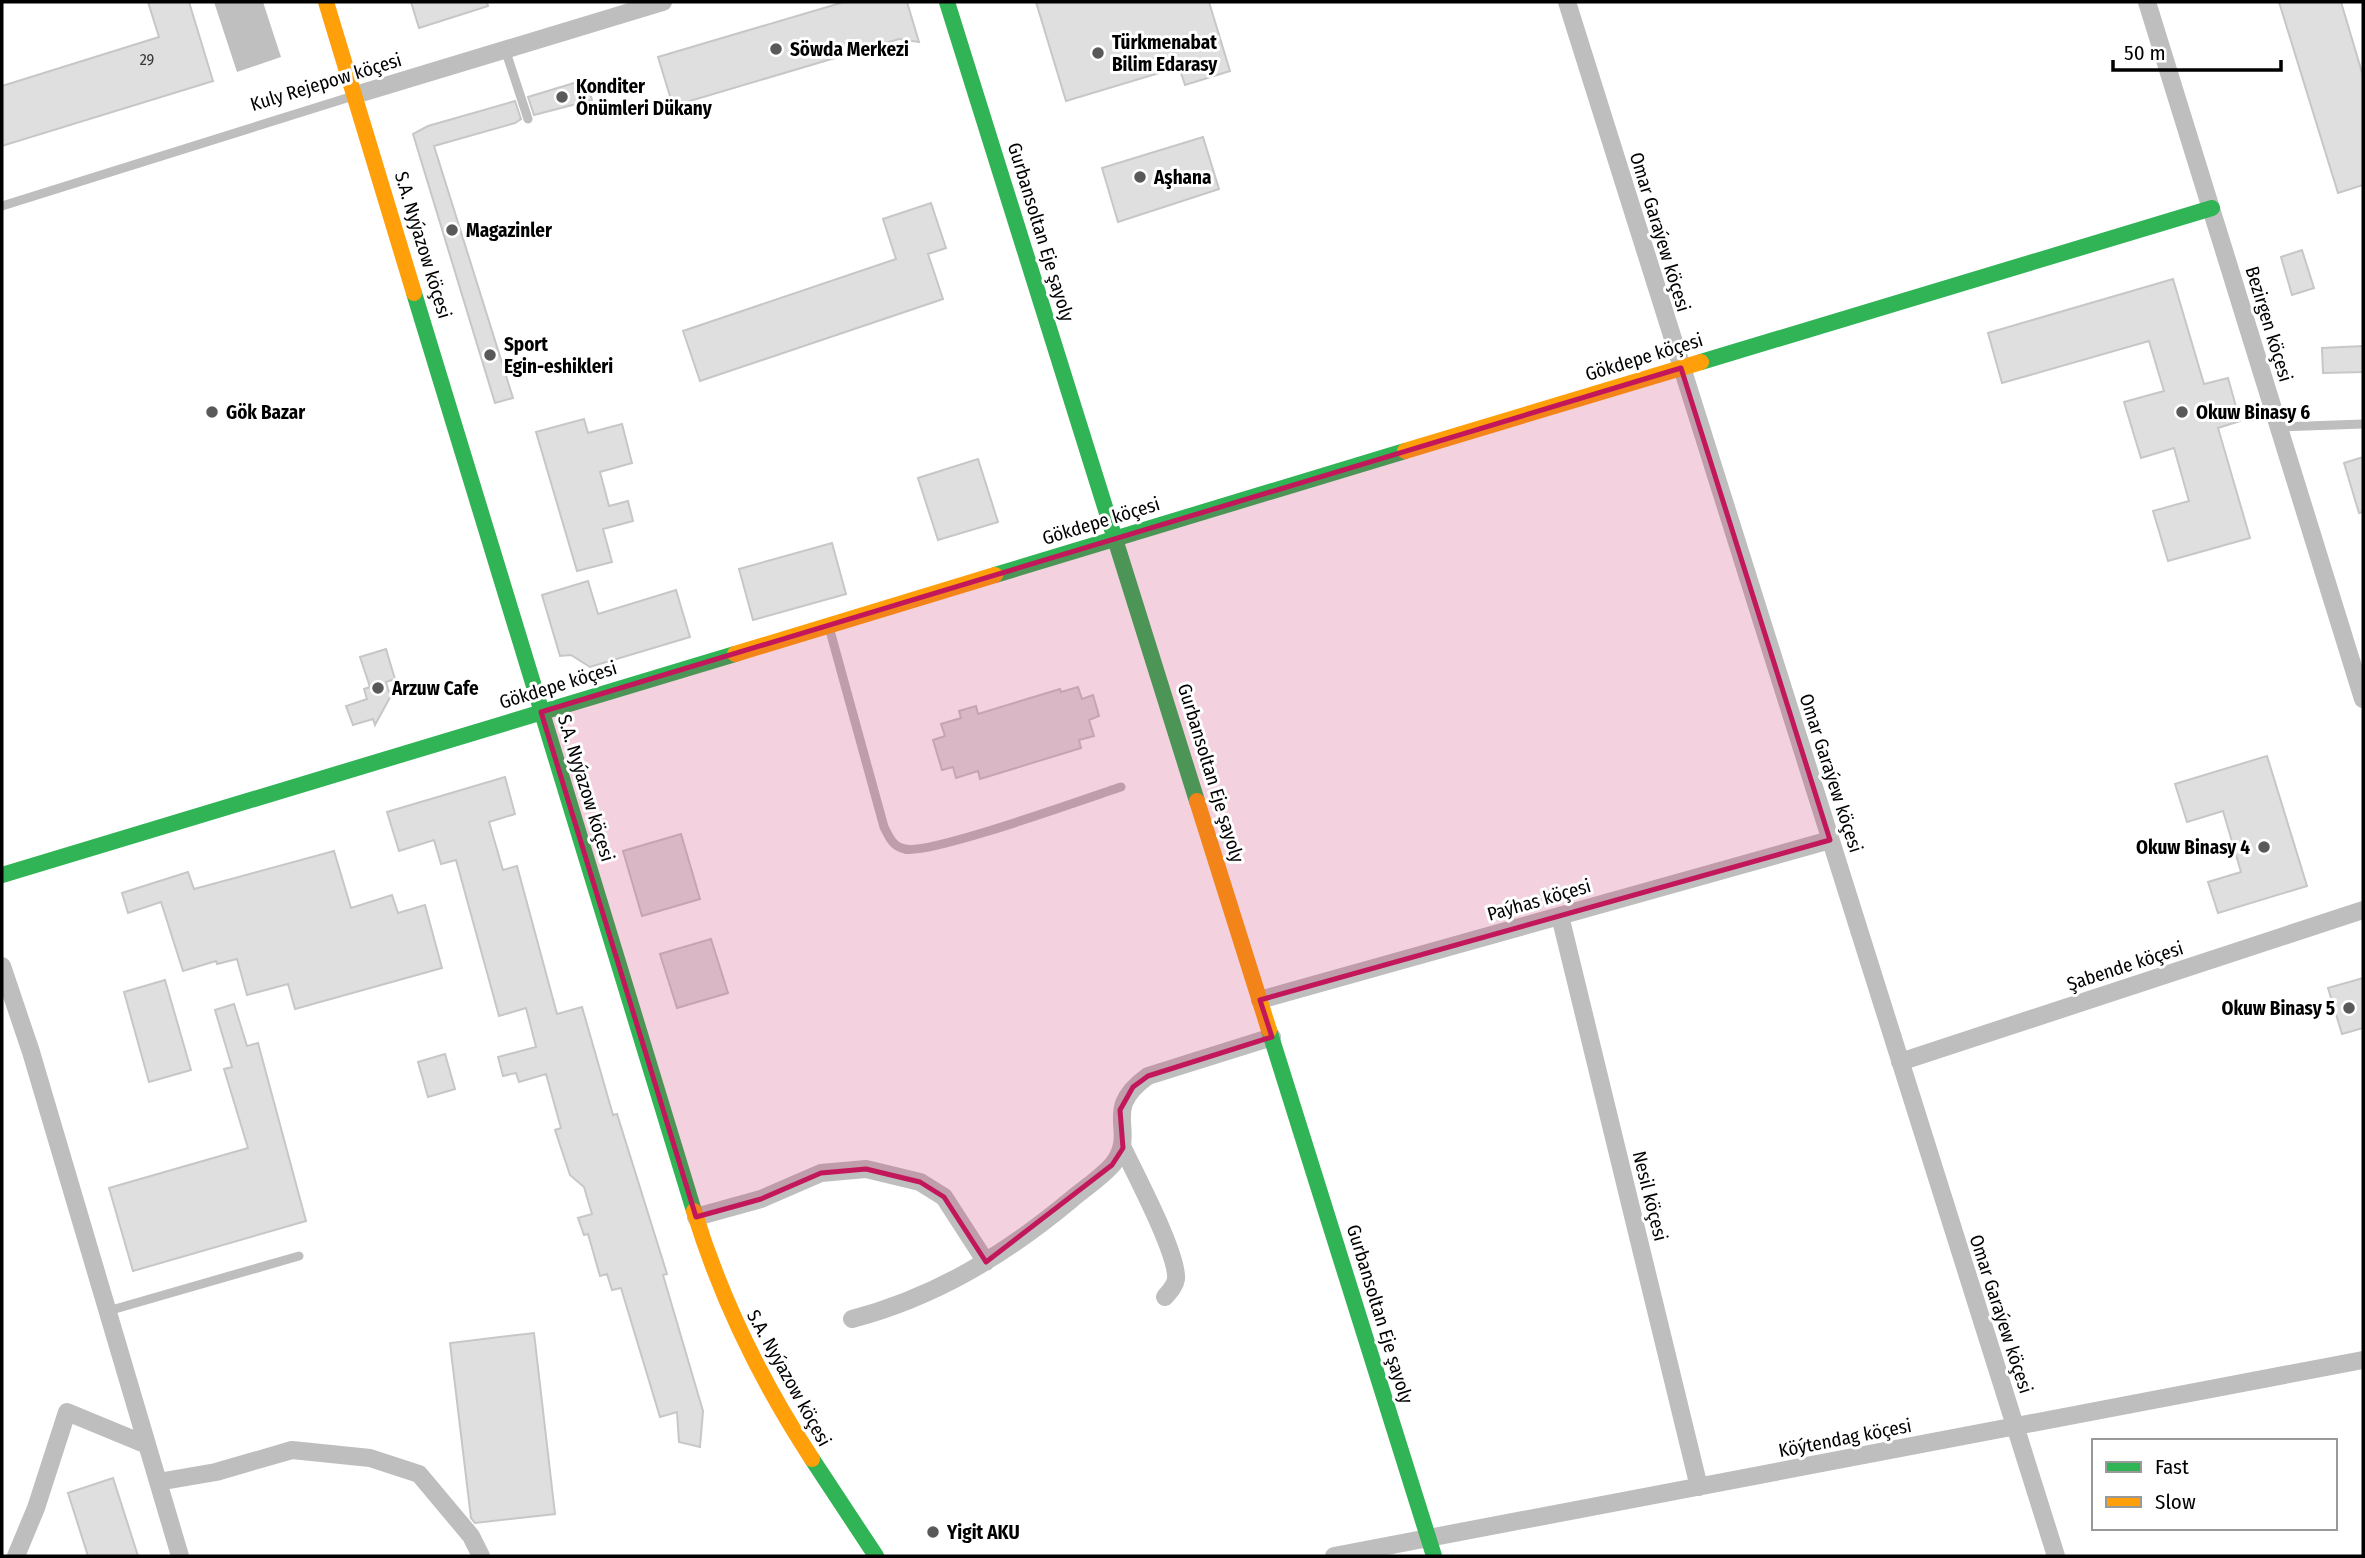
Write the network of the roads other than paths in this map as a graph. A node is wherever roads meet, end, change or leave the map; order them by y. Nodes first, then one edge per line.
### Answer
1 (326, 2) edge
2 (663, 2) edge
3 (947, 2) edge
4 (1567, 2) edge
5 (2147, 2) edge
6 (505, 49) junction
7 (355, 95) junction
8 (528, 119) dead end
9 (2, 206) edge
10 (2212, 208) junction
11 (1681, 368) junction
12 (2363, 424) edge
13 (2279, 427) junction
14 (1115, 538) junction
15 (828, 625) junction
16 (2363, 699) edge
17 (541, 712) junction
18 (1121, 787) dead end
19 (1830, 840) junction
20 (2, 875) edge
21 (2363, 910) edge
22 (1560, 916) junction
23 (2, 967) edge
24 (1260, 1000) junction
25 (1272, 1037) junction
26 (1900, 1062) junction
27 (1123, 1147) junction
28 (696, 1217) junction
29 (299, 1256) dead end
30 (986, 1262) junction
31 (1165, 1297) dead end
32 (108, 1311) junction
33 (852, 1319) dead end
34 (2363, 1360) edge
35 (2015, 1427) junction
36 (147, 1446) junction
37 (158, 1482) junction
38 (1699, 1487) junction
39 (1429, 1538) junction
40 (16, 1556) edge
41 (180, 1556) edge
42 (481, 1556) edge
43 (876, 1556) edge
44 (1334, 1556) edge
45 (1434, 1556) edge
46 (2056, 1556) edge

1 - 7 main road, S.A. Nyýazow köçesi
2 - 6 street, Kuly Rejepow köçesi
3 - 14 main road, Gurbansoltan Eje şayoly
4 - 11 street, Omar Garaýew köçesi
5 - 10 street, Bezirgen köçesi
6 - 7 street, Kuly Rejepow köçesi
6 - 8 lane
7 - 9 lane, Kuly Rejepow köçesi
7 - 17 main road, S.A. Nyýazow köçesi
10 - 11 main road, Gökdepe köçesi
10 - 13 street, Bezirgen köçesi
11 - 14 main road, Gökdepe köçesi
11 - 19 street, Omar Garaýew köçesi
12 - 13 lane
13 - 16 street, Bezirgen köçesi
14 - 15 main road, Gökdepe köçesi
14 - 24 main road, Gurbansoltan Eje şayoly
15 - 17 main road, Gökdepe köçesi
15 - 18 lane
17 - 20 main road, Gökdepe köçesi
17 - 28 main road, S.A. Nyýazow köçesi
19 - 22 street, Paýhas köçesi
19 - 26 street, Omar Garaýew köçesi
21 - 26 street, Şabende köçesi
22 - 24 street, Paýhas köçesi
22 - 38 street, Nesil köçesi
23 - 32 street
24 - 25 main road, Gurbansoltan Eje şayoly
25 - 27 street
25 - 39 main road, Gurbansoltan Eje şayoly
26 - 35 street, Omar Garaýew köçesi
27 - 30 street
27 - 31 street
28 - 30 street
28 - 43 main road, S.A. Nyýazow köçesi
29 - 32 lane
30 - 33 street
32 - 36 street
34 - 35 street, Köýtendag köçesi
35 - 38 street, Köýtendag köçesi
35 - 46 street, Omar Garaýew köçesi
36 - 37 street
36 - 40 street
37 - 41 street
37 - 42 street
38 - 39 street, Köýtendag köçesi
39 - 44 street, Köýtendag köçesi
39 - 45 main road, Gurbansoltan Eje şayoly

